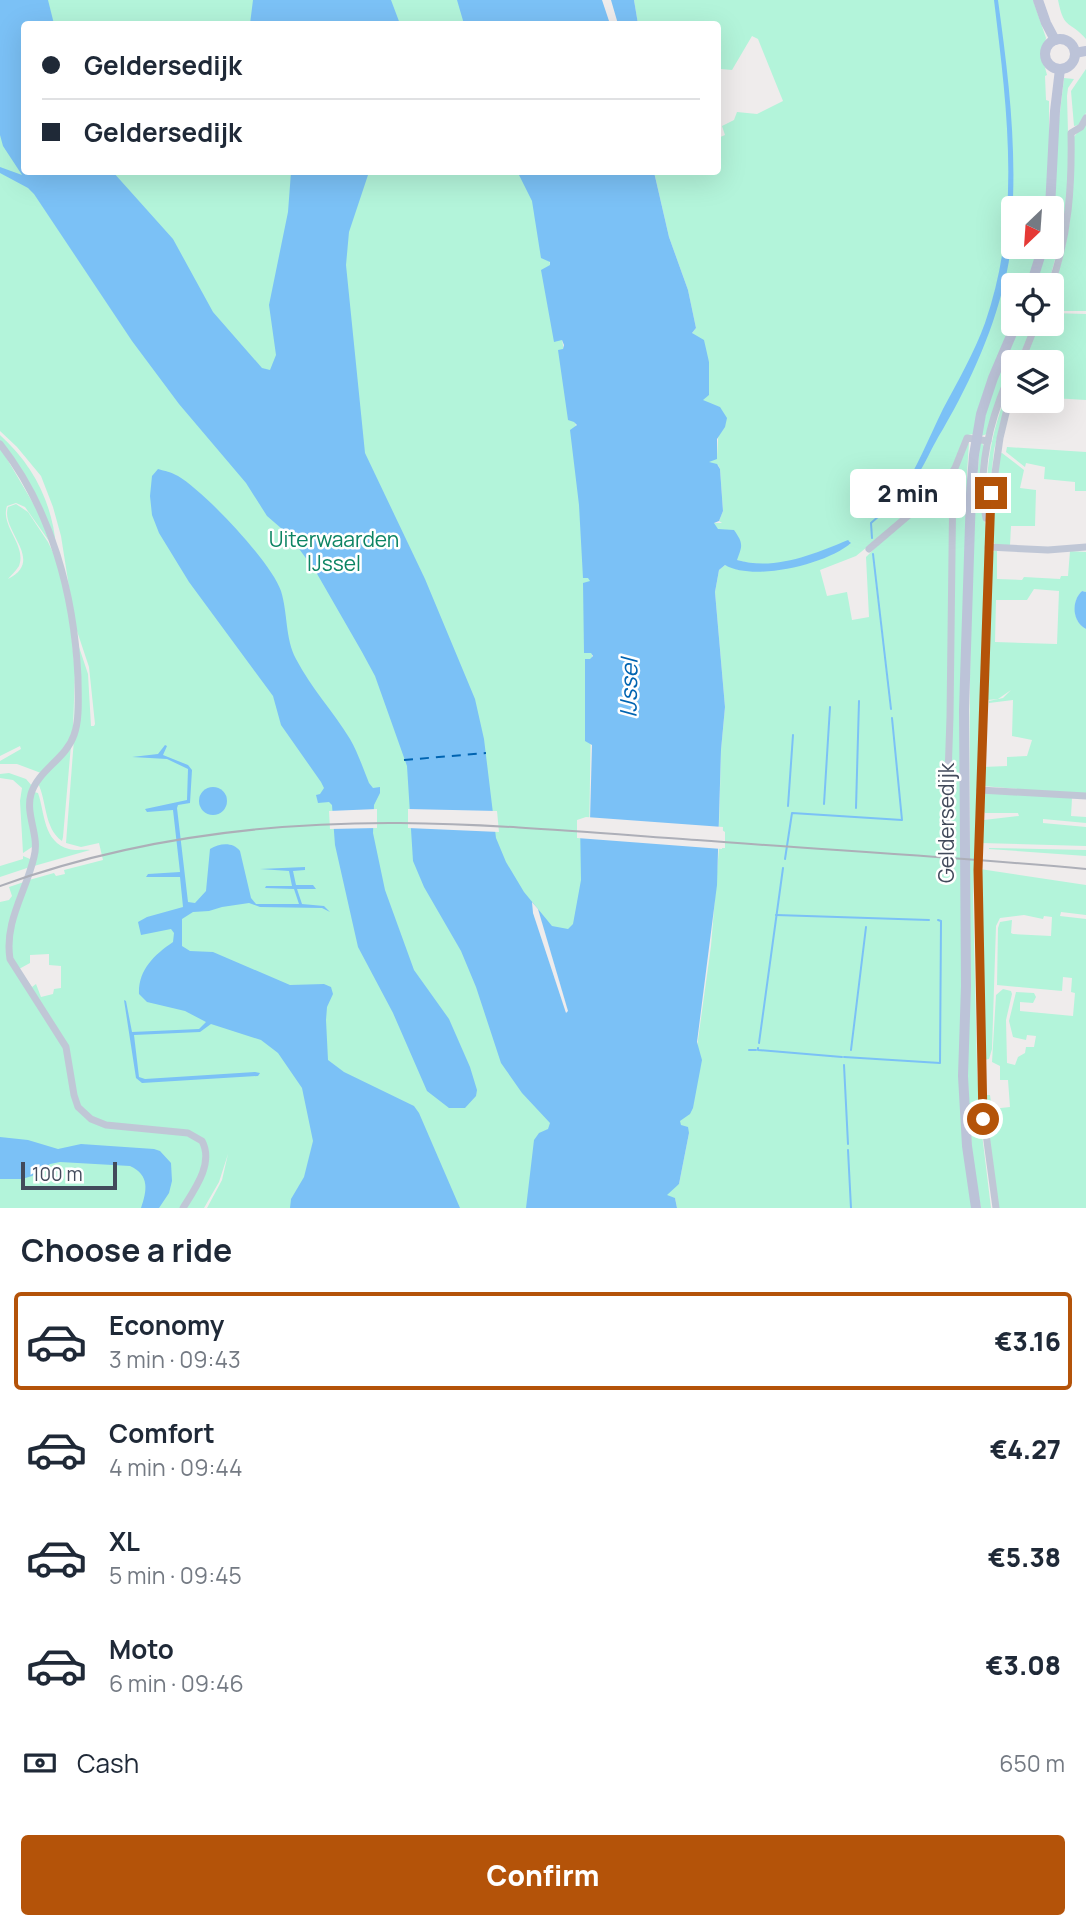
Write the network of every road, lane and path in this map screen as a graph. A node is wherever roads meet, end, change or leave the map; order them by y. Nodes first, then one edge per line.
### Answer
1 (1038, 0) edge
2 (1055, 40) junction
3 (1081, 52) edge
4 (1060, 69) junction
5 (1086, 118) edge
6 (1051, 196) edge
7 (1055, 273) edge
8 (1011, 336) edge
9 (1001, 394) edge
10 (1006, 413) edge
11 (976, 438) junction
12 (988, 440) junction
13 (0, 444) edge
14 (953, 472) junction
15 (988, 526) junction
16 (988, 547) junction
17 (1086, 547) edge
18 (869, 549) dead end
19 (980, 790) junction
20 (1086, 796) edge
21 (944, 864) dead end
22 (183, 1208) edge
23 (976, 1208) edge
24 (996, 1208) edge

1 - 2 main road
2 - 3 main road
2 - 4 main road
3 - 4 main road
4 - 6 main road
5 - 7 street
8 - 11 main road, Geldersedijk
9 - 12 street, Geldersedijk
10 - 15 street, Geldersedijk
11 - 12 street
11 - 14 street, Geldersedijk
11 - 23 main road, Geldersedijk
12 - 15 street, Geldersedijk
13 - 22 street
14 - 18 street, Geldersedijk
14 - 21 street, Geldersedijk
15 - 16 street, Geldersedijk
16 - 17 street
16 - 19 street, Geldersedijk
19 - 20 street, Geldersedijk
19 - 24 street, Geldersedijk

